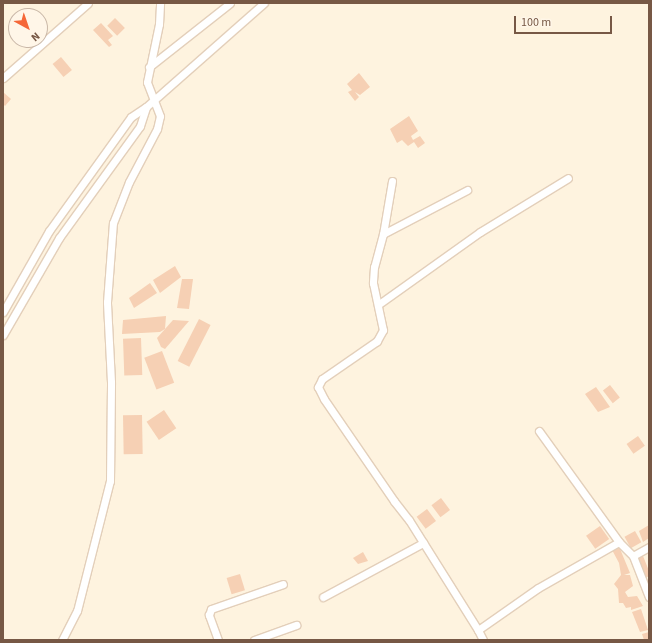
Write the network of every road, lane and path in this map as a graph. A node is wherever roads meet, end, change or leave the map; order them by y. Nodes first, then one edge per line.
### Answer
1 (88, 3) edge
2 (160, 3) edge
3 (230, 3) edge
4 (264, 3) edge
5 (149, 67) junction
6 (3, 78) edge
7 (154, 98) junction
8 (146, 107) junction
9 (568, 178) dead end
10 (392, 181) dead end
11 (467, 190) dead end
12 (383, 234) junction
13 (379, 304) junction
14 (3, 312) edge
15 (3, 335) edge
16 (539, 431) dead end
17 (619, 542) junction
18 (423, 543) junction
19 (649, 547) edge
20 (633, 556) junction
21 (283, 584) dead end
22 (324, 597) dead end
23 (649, 597) edge
24 (296, 625) dead end
25 (478, 630) junction
26 (62, 640) edge
27 (218, 640) edge
28 (254, 640) edge
29 (483, 640) edge

1 - 6 street
2 - 5 street
3 - 5 street
4 - 7 street
5 - 7 street
7 - 8 street
7 - 26 street
8 - 14 street
8 - 15 street
9 - 13 street
10 - 12 street
11 - 12 street
12 - 13 street
13 - 18 street
16 - 17 street
17 - 20 street
17 - 25 street
18 - 22 street
18 - 25 street
19 - 20 street
20 - 23 street
21 - 27 street
24 - 28 street
25 - 29 street

